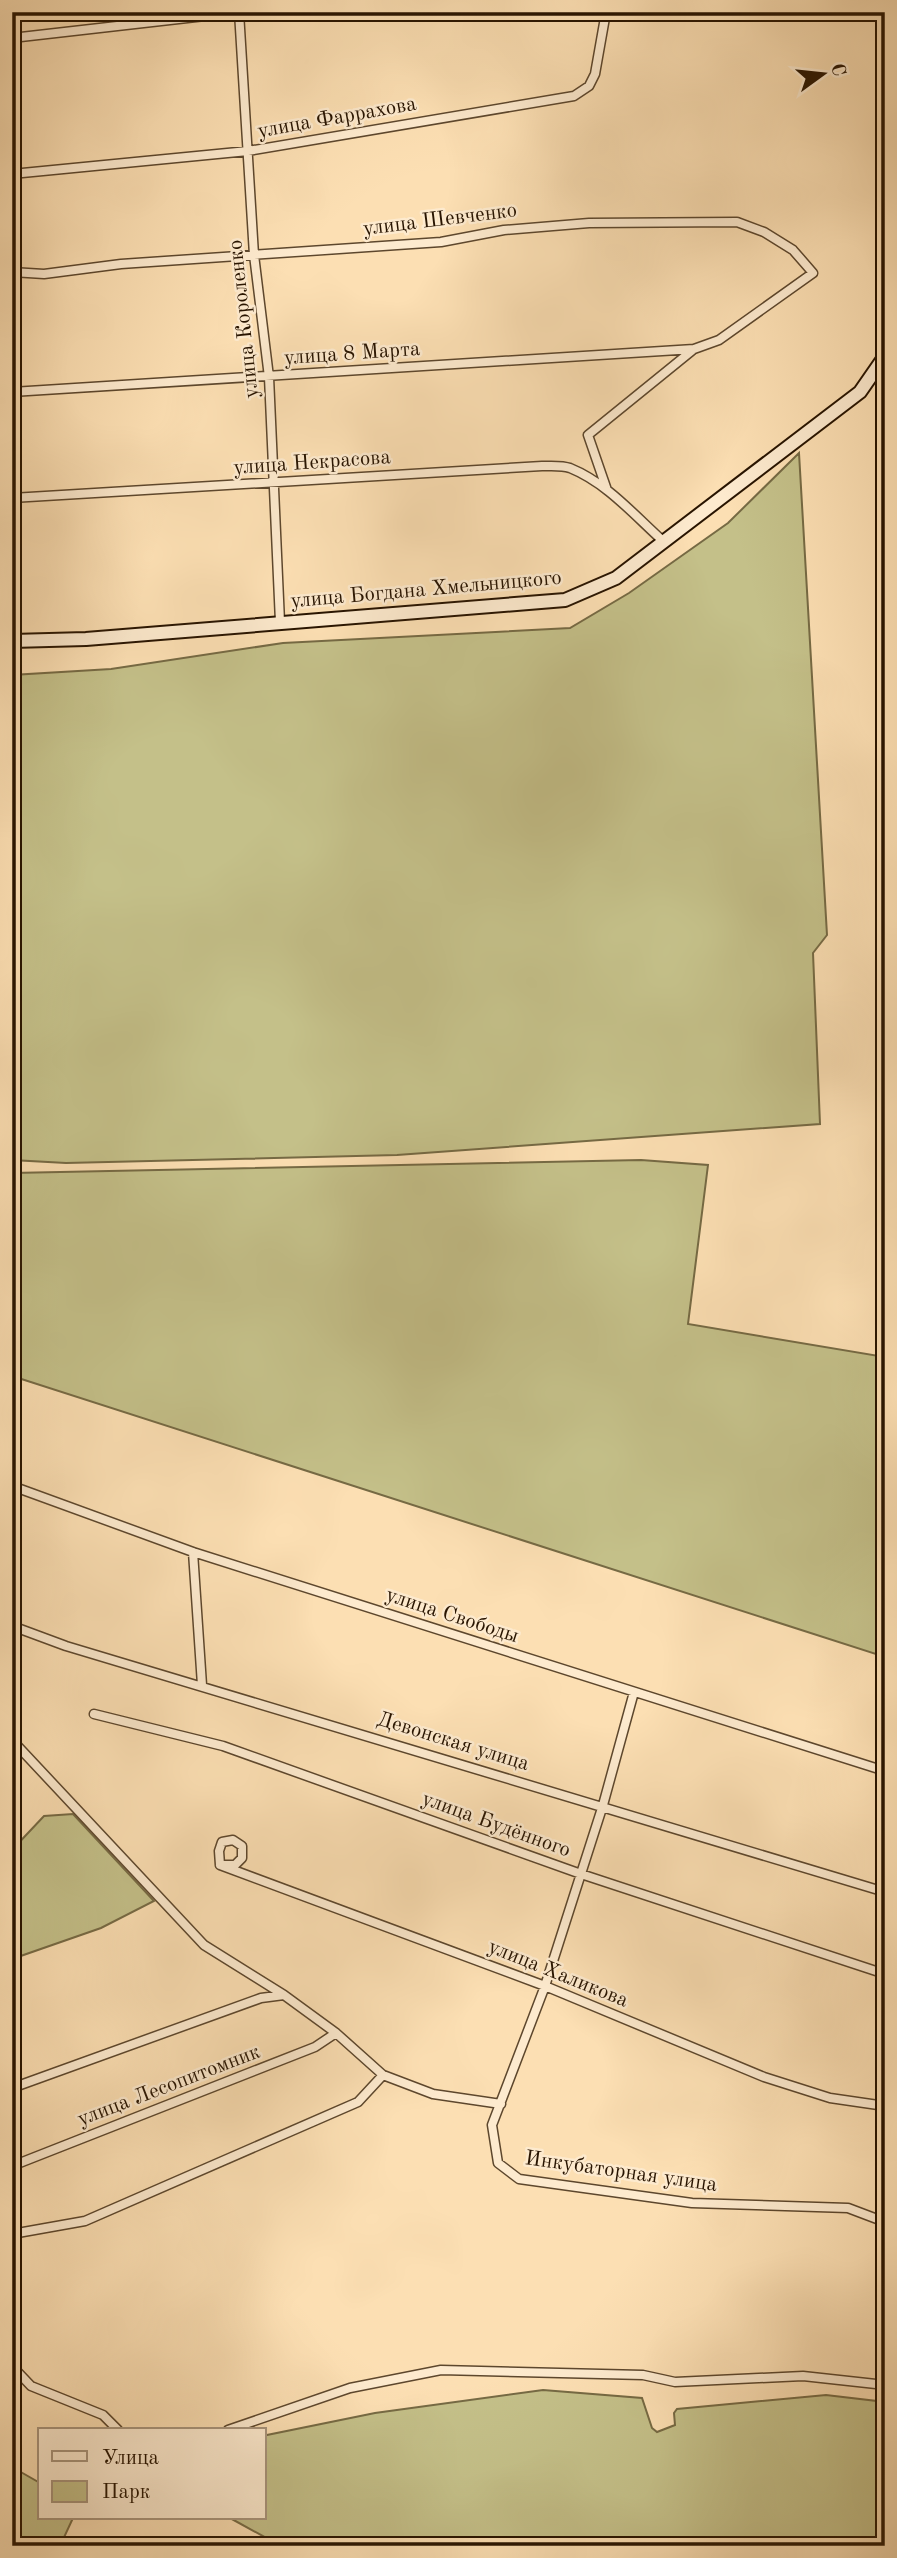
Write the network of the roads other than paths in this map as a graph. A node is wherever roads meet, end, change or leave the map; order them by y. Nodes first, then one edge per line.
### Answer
1 (240, 12) edge
2 (606, 12) edge
3 (12, 38) edge
4 (248, 151) junction
5 (12, 174) edge
6 (254, 255) junction
7 (12, 272) edge
8 (813, 273) joint
9 (694, 349) junction
10 (885, 356) edge
11 (269, 377) junction
12 (12, 391) edge
13 (274, 483) junction
14 (607, 489) junction
15 (12, 498) edge
16 (663, 541) junction
17 (280, 622) junction
18 (12, 641) edge
19 (12, 1486) edge
20 (193, 1552) junction
21 (12, 1626) edge
22 (202, 1685) junction
23 (634, 1692) junction
24 (94, 1714) dead end
25 (12, 1740) edge
26 (885, 1771) edge
27 (603, 1805) junction
28 (220, 1865) dead end
29 (580, 1874) junction
30 (885, 1892) edge
31 (885, 1974) edge
32 (545, 1986) junction
33 (284, 1995) junction
34 (336, 2033) junction
35 (383, 2075) junction
36 (12, 2088) edge
37 (501, 2104) junction
38 (885, 2106) edge
39 (12, 2166) edge
40 (885, 2222) edge
41 (12, 2234) edge
42 (12, 2366) edge
43 (885, 2385) edge
44 (116, 2428) edge
45 (234, 2428) edge

1 - 3 street
1 - 4 street, улица Короленко
2 - 4 street, улица Фаррахова
4 - 5 street, улица Фаррахова
4 - 6 street, улица Короленко
6 - 7 street, улица Шевченко
6 - 8 street, улица Шевченко
6 - 11 street, улица Короленко
8 - 9 street, улица Некрасова
9 - 11 street, улица 8 Марта
9 - 14 street, улица Некрасова
10 - 16 street, улица Богдана Хмельницкого
11 - 12 street, улица 8 Марта
11 - 13 street, улица Короленко
13 - 14 street, улица Некрасова
13 - 15 street, улица Некрасова
13 - 17 street, улица Короленко
14 - 16 street, улица Некрасова
16 - 17 street, улица Богдана Хмельницкого
17 - 18 street, улица Богдана Хмельницкого
19 - 20 street, улица Свободы
20 - 22 street
20 - 23 street, улица Свободы
21 - 22 street, Девонская улица
22 - 27 street, Девонская улица
23 - 26 street, улица Свободы
23 - 27 street, Инкубаторная улица
24 - 29 street, улица Будённого
25 - 33 street
27 - 29 street, Инкубаторная улица
27 - 30 street, Девонская улица
28 - 32 street, улица Халикова
29 - 31 street, улица Будённого
29 - 32 street, Инкубаторная улица
32 - 37 street, Инкубаторная улица
32 - 38 street, улица Халикова
33 - 34 street
33 - 36 street
34 - 35 street
34 - 39 street, улица Лесопитомник
35 - 37 street
35 - 41 street
37 - 40 street, Инкубаторная улица
42 - 44 street
43 - 45 street

